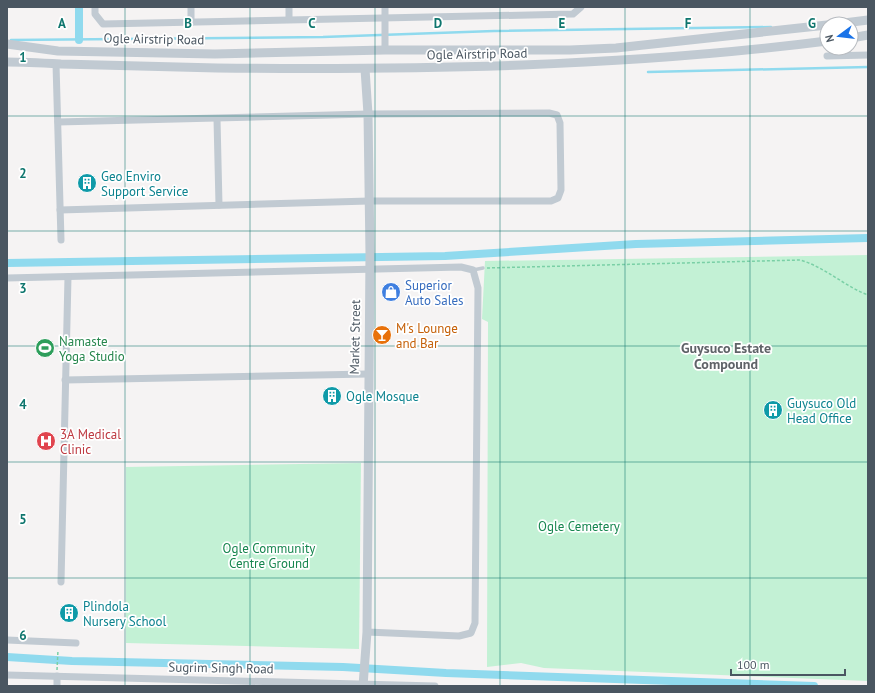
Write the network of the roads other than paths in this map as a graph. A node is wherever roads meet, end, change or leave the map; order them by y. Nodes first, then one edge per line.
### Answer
1 (95, 7) edge
2 (190, 7) edge
3 (289, 7) edge
4 (385, 7) edge
5 (482, 7) edge
6 (581, 7) edge
7 (482, 15) junction
8 (385, 17) junction
9 (289, 19) junction
10 (191, 23) junction
11 (819, 26) edge
12 (819, 42) edge
13 (7, 44) edge
14 (386, 48) junction
15 (7, 62) edge
16 (56, 64) junction
17 (365, 69) junction
18 (368, 114) junction
19 (217, 119) junction
20 (58, 122) junction
21 (369, 201) junction
22 (219, 205) junction
23 (60, 210) junction
24 (61, 240) dead end
25 (370, 267) junction
26 (483, 268) road end
27 (473, 270) junction
28 (68, 277) junction
29 (7, 278) edge
30 (368, 374) junction
31 (66, 380) junction
32 (61, 582) dead end
33 (367, 632) junction
34 (7, 640) edge
35 (76, 643) dead end
36 (7, 675) edge
37 (57, 676) junction
38 (134, 678) junction
39 (210, 683) edge
40 (363, 683) edge
41 (285, 684) edge
42 (57, 686) edge
43 (134, 686) edge
44 (435, 686) edge

1 - 10 street
2 - 10 street
3 - 9 street
4 - 8 street
5 - 7 street
6 - 7 street
7 - 8 street
8 - 9 street
8 - 14 street
9 - 10 street
11 - 14 street, Ogle Airstrip Road
12 - 17 street, Ogle Airstrip Road
13 - 14 street, Ogle Airstrip Road
15 - 16 street, Ogle Airstrip Road
16 - 17 street, Ogle Airstrip Road
16 - 20 street
17 - 18 street, Market Street
18 - 19 street
18 - 21 street, Market Street
18 - 21 street
19 - 20 street
19 - 22 street
20 - 23 street
21 - 22 street
21 - 25 street, Market Street
22 - 23 street
23 - 24 street
25 - 27 street
25 - 28 street
25 - 30 street, Market Street
26 - 27 lane
27 - 33 street
28 - 29 street
28 - 31 street
30 - 31 street
30 - 33 street, Market Street
31 - 32 street
33 - 40 street, Market Street
34 - 35 street
36 - 37 street, Sugrim Singh Road
37 - 38 street, Sugrim Singh Road
37 - 42 street
38 - 39 street, Sugrim Singh Road
38 - 43 street
39 - 41 street, Sugrim Singh Road
40 - 41 street, Sugrim Singh Road
40 - 44 street, Sugrim Singh Road

